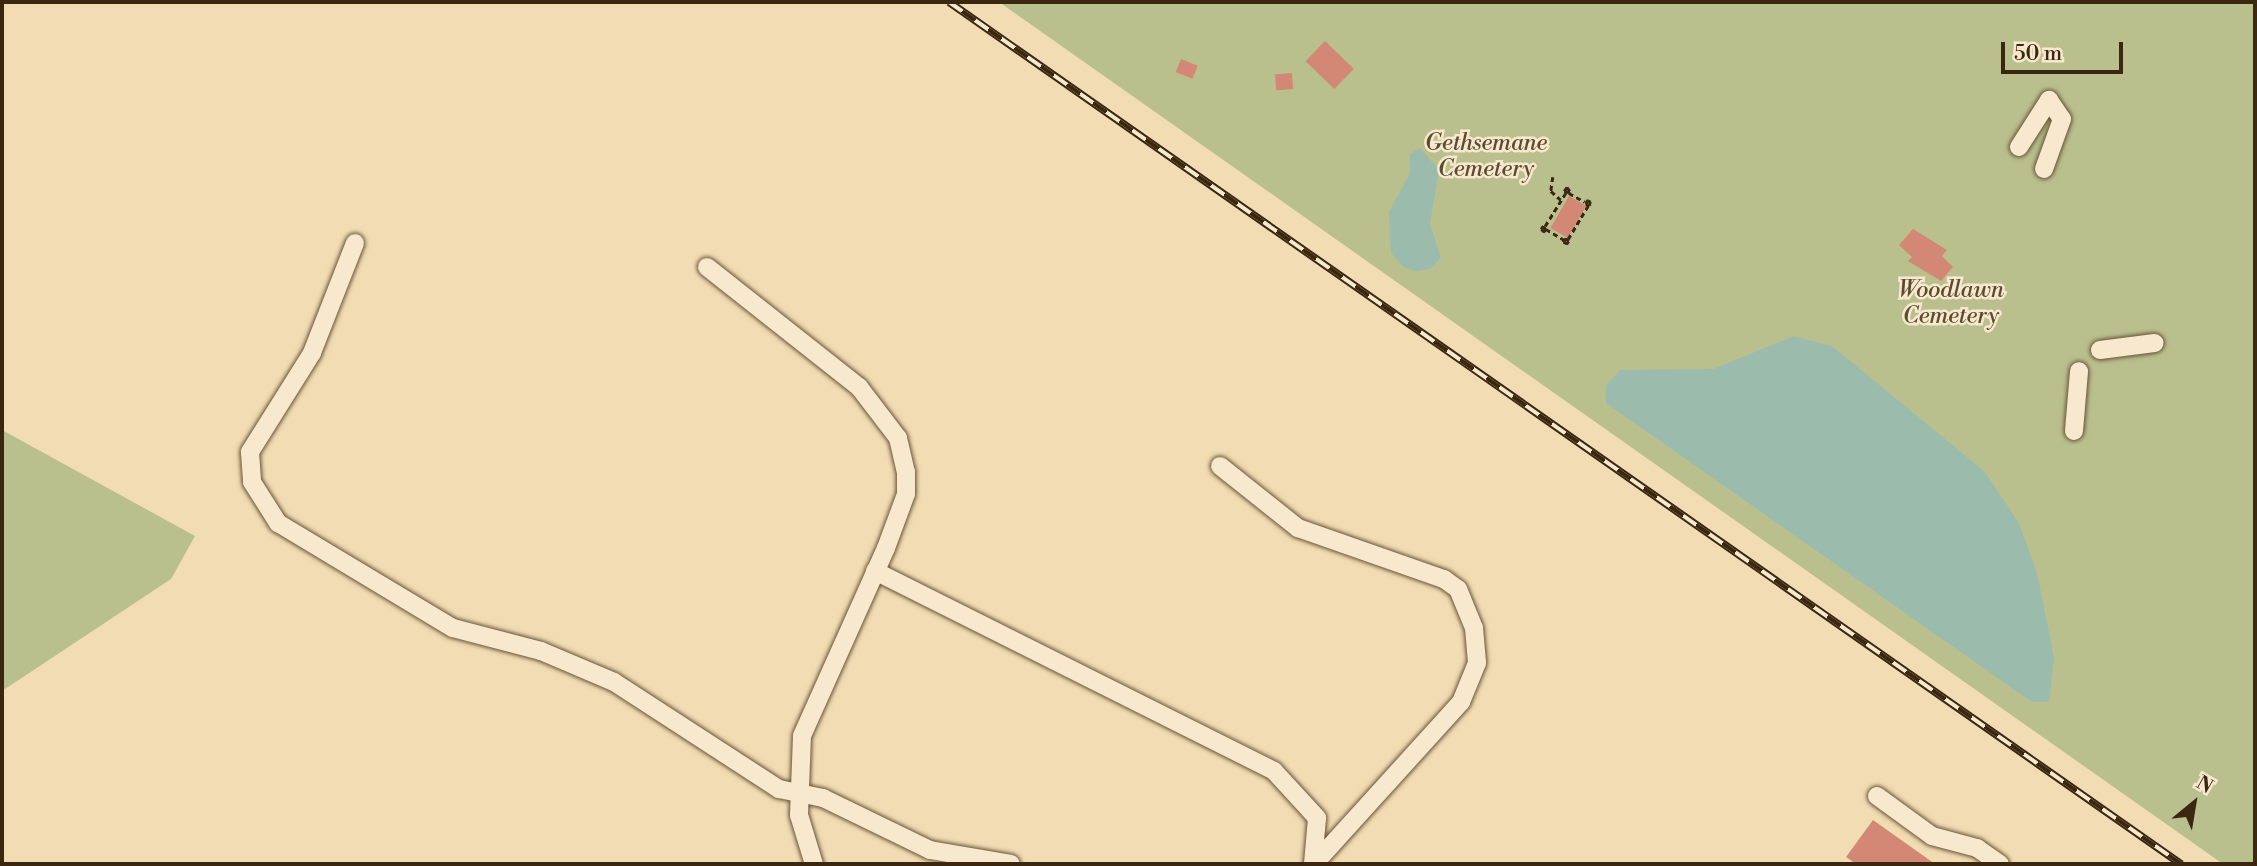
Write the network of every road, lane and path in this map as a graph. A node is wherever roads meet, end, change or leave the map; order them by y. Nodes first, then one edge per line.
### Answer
1 (2019, 147) dead end
2 (2044, 169) dead end
3 (1553, 177) dead end
4 (1561, 200) junction
5 (355, 243) dead end
6 (707, 267) dead end
7 (2155, 343) dead end
8 (2100, 350) dead end
9 (2079, 371) dead end
10 (2074, 431) dead end
11 (1220, 466) dead end
12 (875, 571) junction
13 (799, 793) junction
14 (1877, 796) dead end
15 (814, 864) edge
16 (1011, 864) edge
17 (1313, 864) edge
18 (2000, 864) edge

1 - 2 lane
3 - 4 path
4 - 4 path
5 - 13 lane
6 - 12 lane
7 - 8 lane
9 - 10 lane
11 - 17 lane
12 - 13 lane
12 - 17 lane
13 - 15 lane
13 - 16 lane
14 - 18 lane

